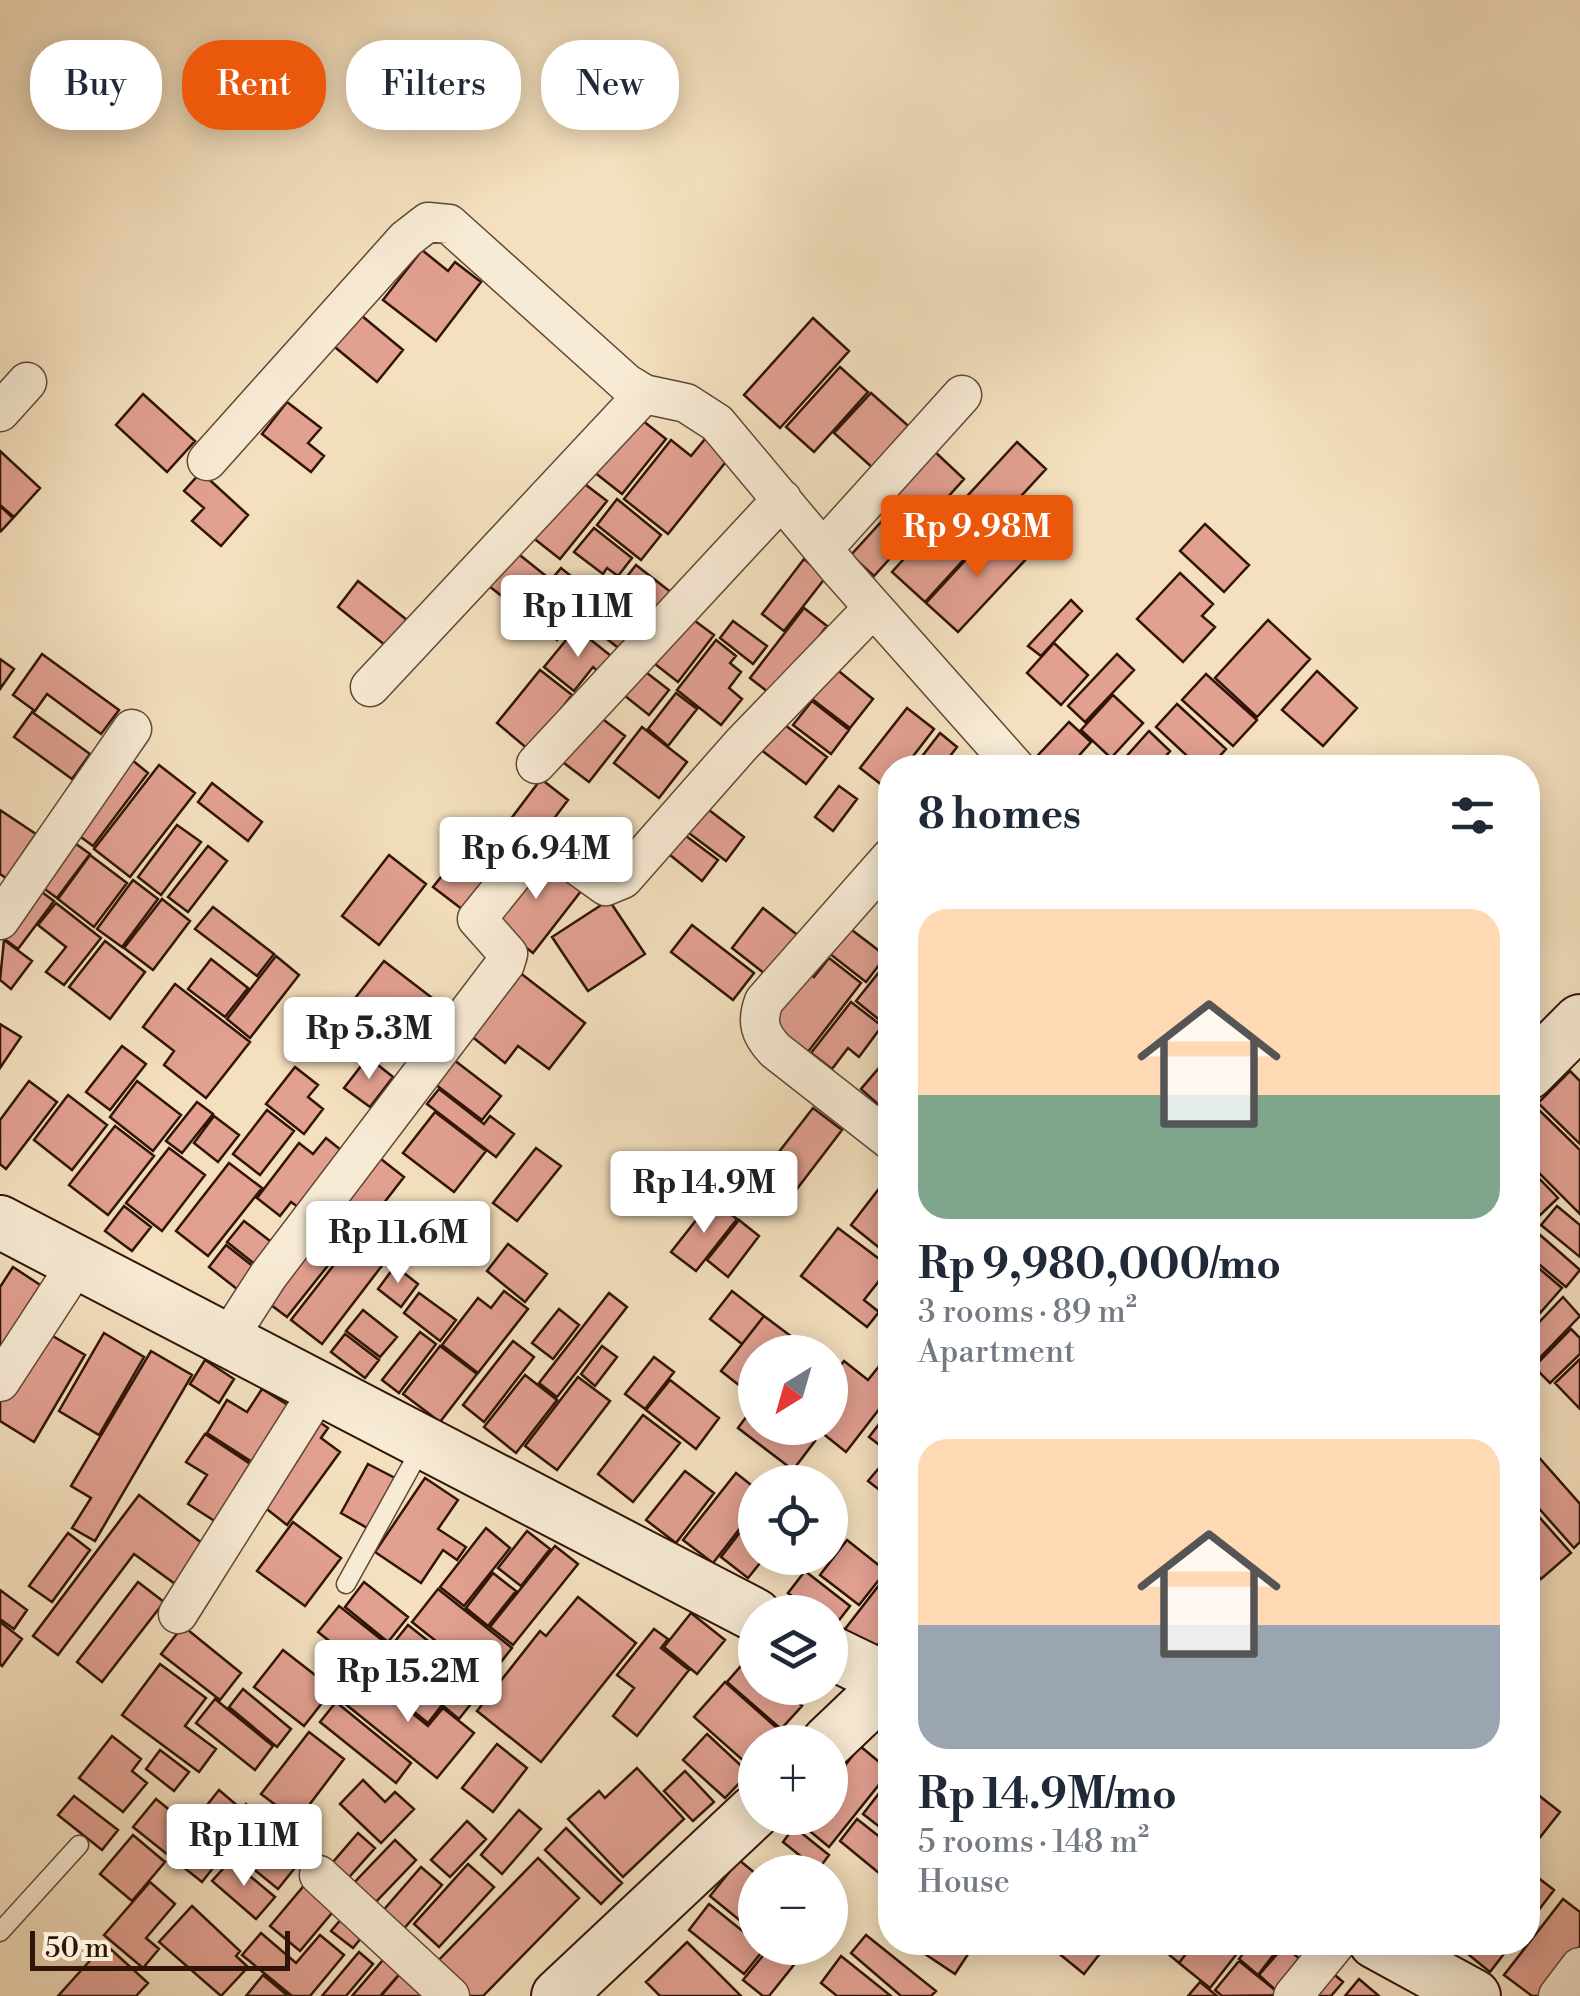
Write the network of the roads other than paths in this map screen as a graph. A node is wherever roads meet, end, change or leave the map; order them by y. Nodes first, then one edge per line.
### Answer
1 (27, 382) dead end
2 (644, 394) junction
3 (962, 396) dead end
4 (0, 412) edge
5 (207, 461) dead end
6 (782, 498) junction
7 (823, 549) junction
8 (873, 608) junction
9 (370, 686) dead end
10 (132, 729) dead end
11 (989, 755) edge
12 (536, 764) dead end
13 (878, 872) edge
14 (0, 920) edge
15 (1580, 1021) edge
16 (1540, 1060) edge
17 (878, 1131) edge
18 (0, 1222) edge
19 (78, 1264) junction
20 (226, 1341) junction
21 (0, 1382) edge
22 (319, 1390) junction
23 (423, 1445) junction
24 (346, 1584) dead end
25 (738, 1606) edge
26 (178, 1614) dead end
27 (848, 1661) edge
28 (878, 1676) edge
29 (878, 1694) edge
30 (846, 1725) edge
31 (738, 1827) edge
32 (79, 1845) dead end
33 (319, 1874) dead end
34 (0, 1932) edge
35 (1326, 1955) edge
36 (1400, 1955) edge
37 (1580, 1967) edge
38 (450, 1996) edge
39 (558, 1996) edge
40 (1293, 1996) edge
41 (1474, 1996) edge
42 (1558, 1996) edge

1 - 4 street
2 - 5 street
2 - 6 street
2 - 9 street
3 - 7 street
6 - 7 street
6 - 12 street
7 - 8 street
8 - 11 street
8 - 20 street
10 - 14 street
13 - 17 street
15 - 16 street
18 - 19 street
19 - 20 street
19 - 21 street
20 - 22 street
22 - 23 street
22 - 26 street
23 - 24 lane
23 - 25 street
27 - 28 street
29 - 30 street
31 - 39 street
32 - 34 lane
33 - 38 street
35 - 40 street
36 - 41 street
37 - 42 street

